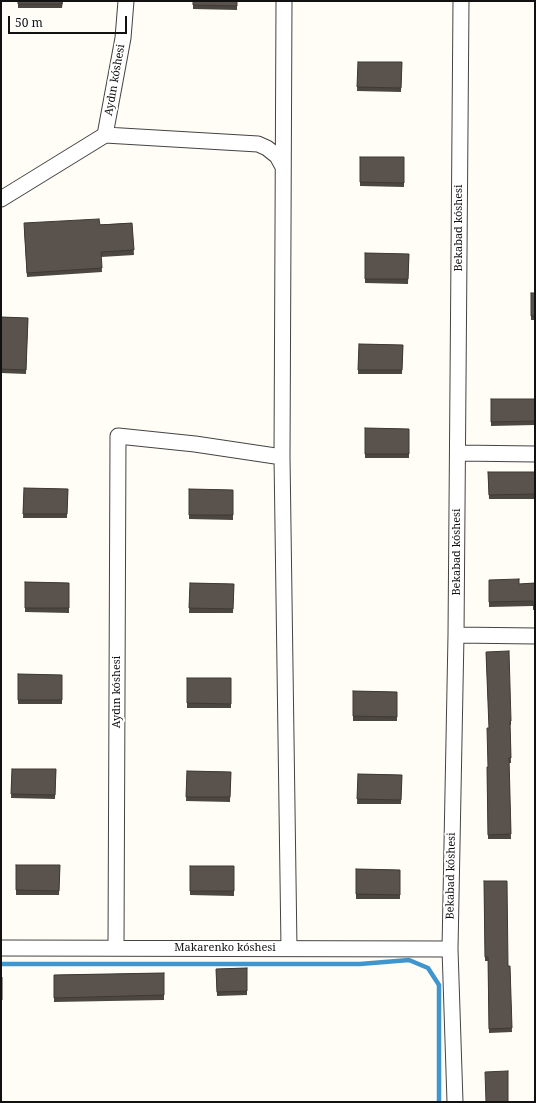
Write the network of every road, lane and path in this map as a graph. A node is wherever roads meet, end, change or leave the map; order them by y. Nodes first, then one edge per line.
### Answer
1 (126, 1) edge
2 (284, 1) edge
3 (461, 1) edge
4 (105, 135) junction
5 (284, 167) junction
6 (1, 199) edge
7 (458, 453) junction
8 (535, 454) edge
9 (282, 457) junction
10 (456, 635) junction
11 (535, 636) edge
12 (1, 948) edge
13 (116, 948) junction
14 (288, 948) junction
15 (450, 949) junction
16 (455, 1102) edge

1 - 4 street, Aydın kóshesi
2 - 5 street
3 - 7 street, Bekabad kóshesi
4 - 5 street
4 - 6 street
5 - 9 street
7 - 8 street
7 - 10 street, Bekabad kóshesi
9 - 13 street, Aydın kóshesi
9 - 14 street
10 - 11 street
10 - 15 street, Bekabad kóshesi
12 - 13 street, Makarenko kóshesi
13 - 14 street, Makarenko kóshesi
14 - 15 street, Makarenko kóshesi
15 - 16 street, Bekabad kóshesi

